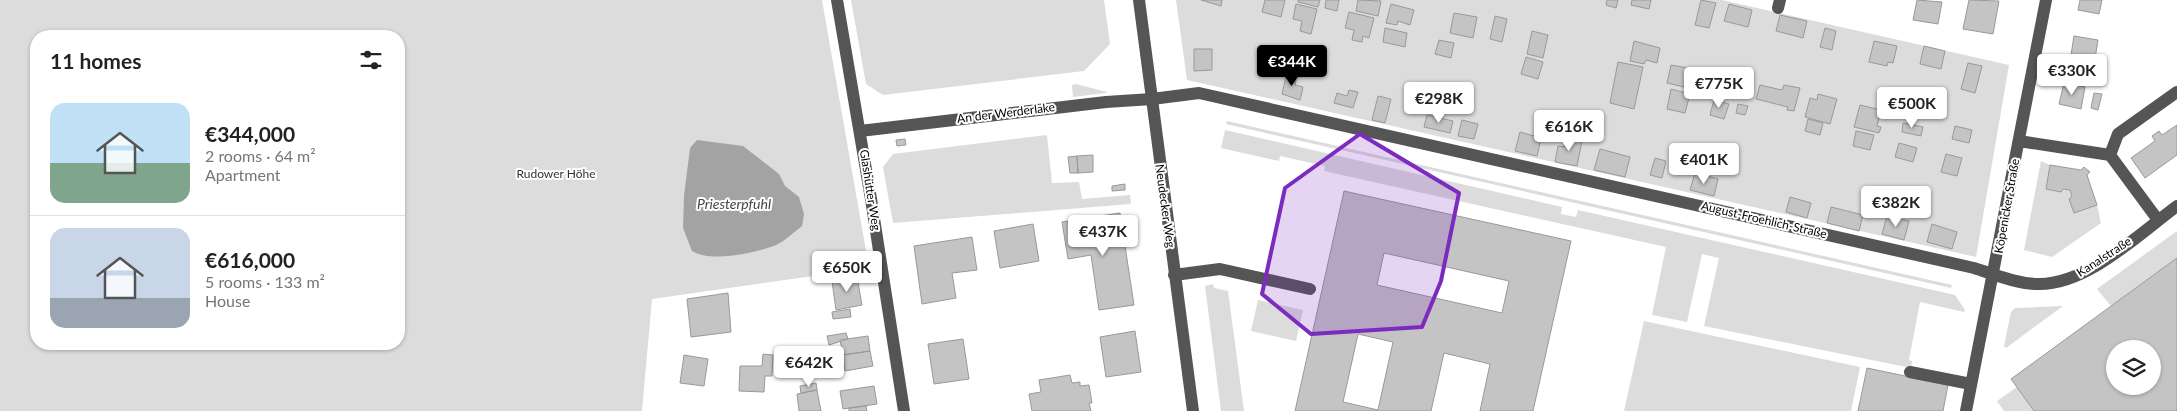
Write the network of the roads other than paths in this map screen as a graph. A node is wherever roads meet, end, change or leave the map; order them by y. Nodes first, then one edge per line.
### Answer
1 (837, 0) edge
2 (1139, 0) edge
3 (2046, 0) edge
4 (2177, 92) edge
5 (1152, 99) junction
6 (860, 131) junction
7 (2019, 141) junction
8 (2110, 155) junction
9 (2177, 206) edge
10 (2158, 220) junction
11 (1174, 275) junction
12 (1994, 275) junction
13 (1310, 289) dead end
14 (1910, 372) dead end
15 (1971, 384) junction
16 (904, 411) edge
17 (1193, 411) edge
18 (1966, 411) edge

1 - 6 street, Glashütter Weg
2 - 5 street, Neudecker Weg
3 - 7 street, Köpenicker Straße
4 - 8 street
5 - 6 street, An der Werderlake
5 - 11 street, Neudecker Weg
5 - 12 street, August-Froehlich-Straße
6 - 16 street, Glashütter Weg
7 - 8 street
7 - 12 street, Köpenicker Straße
8 - 10 street
9 - 10 street, Kanalstraße
10 - 12 street, Kanalstraße
11 - 13 street
11 - 17 street, Neudecker Weg
12 - 15 street, Köpenicker Straße
14 - 15 street
15 - 18 street, Köpenicker Straße

